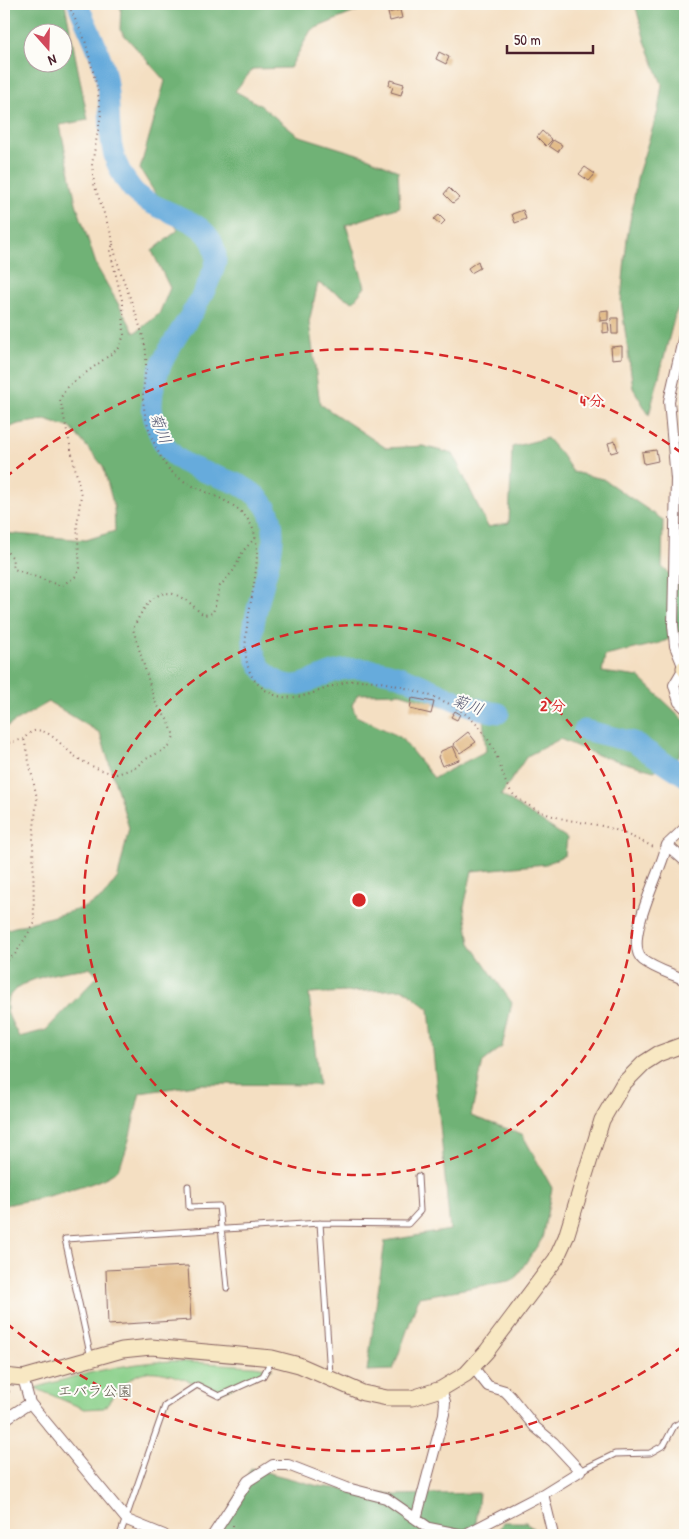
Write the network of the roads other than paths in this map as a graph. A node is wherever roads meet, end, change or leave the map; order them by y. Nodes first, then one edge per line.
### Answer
1 (685, 331) edge
2 (684, 669) edge
3 (685, 708) edge
4 (685, 828) edge
5 (666, 848) junction
6 (685, 861) edge
7 (685, 980) edge
8 (685, 1044) edge
9 (418, 1176) dead end
10 (188, 1186) dead end
11 (320, 1223) junction
12 (222, 1229) junction
13 (227, 1288) dead end
14 (91, 1358) junction
15 (272, 1358) junction
16 (473, 1367) junction
17 (4, 1376) edge
18 (23, 1378) junction
19 (330, 1378) junction
20 (441, 1389) junction
21 (30, 1404) junction
22 (4, 1420) edge
23 (685, 1420) edge
24 (580, 1471) junction
25 (543, 1494) junction
26 (416, 1519) junction
27 (127, 1520) junction
28 (427, 1532) edge
29 (120, 1535) edge
30 (164, 1535) edge
31 (213, 1535) edge
32 (553, 1535) edge

1 - 2 street
2 - 3 street
4 - 5 street
5 - 6 street
5 - 7 street
8 - 16 street
9 - 11 lane
10 - 12 lane
11 - 12 lane
11 - 19 lane
12 - 13 lane
12 - 14 lane
14 - 15 street
14 - 18 street
15 - 19 street
15 - 27 lane
16 - 20 street
16 - 24 street
17 - 18 street
18 - 21 street
19 - 20 street
20 - 26 street
21 - 22 street
21 - 27 street
23 - 24 lane
24 - 25 street
25 - 28 street
25 - 32 street
26 - 28 street
26 - 31 street
27 - 29 lane
27 - 30 street

